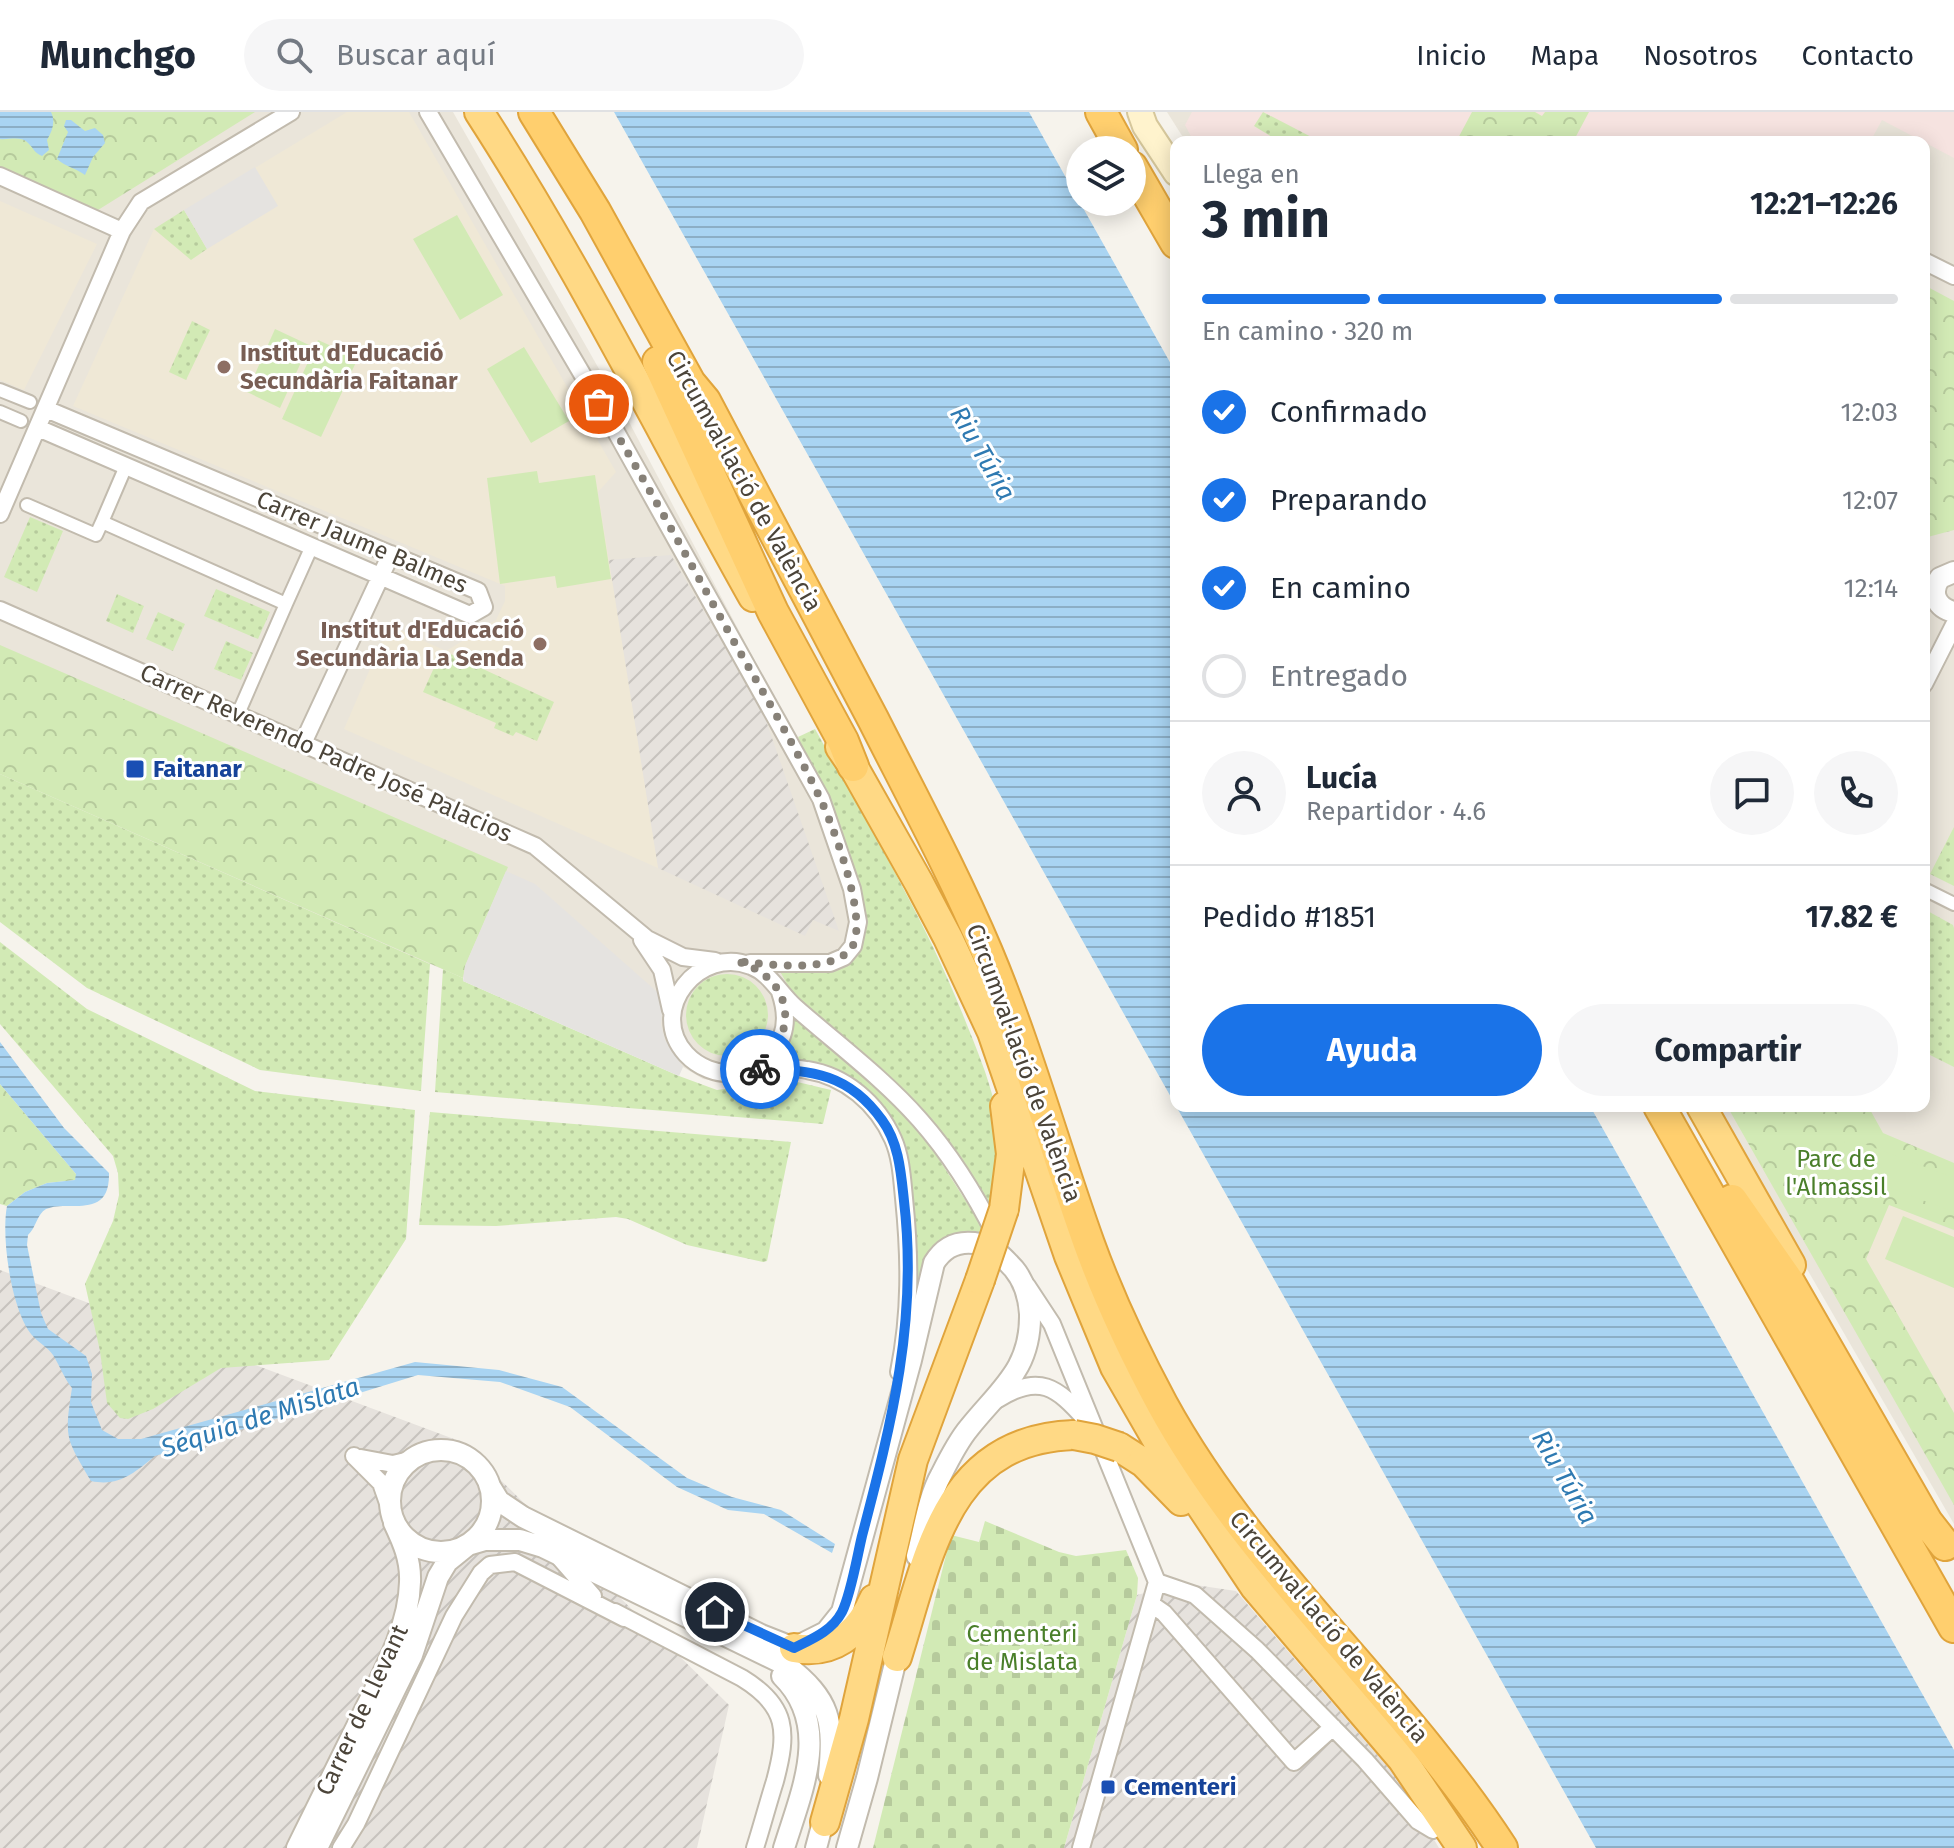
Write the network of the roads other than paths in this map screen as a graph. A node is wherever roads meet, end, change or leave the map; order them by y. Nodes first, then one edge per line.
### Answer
1 (291, 112) edge
2 (428, 112) edge
3 (479, 112) edge
4 (527, 112) edge
5 (534, 112) edge
6 (546, 112) edge
7 (1101, 112) edge
8 (1140, 112) edge
9 (1151, 112) edge
10 (1114, 136) edge
11 (1170, 142) edge
12 (1170, 164) edge
13 (0, 176) edge
14 (1146, 191) edge
15 (122, 231) junction
16 (1170, 233) edge
17 (1930, 264) edge
18 (1954, 276) edge
19 (0, 390) edge
20 (705, 401) junction
21 (30, 402) dead end
22 (46, 409) junction
23 (0, 412) edge
24 (21, 421) dead end
25 (38, 428) junction
26 (126, 466) junction
27 (27, 505) dead end
28 (0, 514) edge
29 (102, 522) junction
30 (312, 546) junction
31 (391, 554) junction
32 (1954, 572) edge
33 (382, 576) junction
34 (1930, 586) edge
35 (1930, 588) edge
36 (286, 604) junction
37 (0, 610) edge
38 (1954, 612) edge
39 (1954, 625) edge
40 (1930, 672) edge
41 (238, 714) junction
42 (303, 743) junction
43 (853, 766) junction
44 (1930, 892) edge
45 (1954, 904) edge
46 (633, 928) junction
47 (736, 961) junction
48 (719, 962) junction
49 (779, 990) junction
50 (976, 1001) junction
51 (672, 1015) junction
52 (753, 1069) junction
53 (1662, 1112) edge
54 (1678, 1112) edge
55 (1704, 1112) edge
56 (1019, 1275) junction
57 (993, 1402) junction
58 (1084, 1432) junction
59 (410, 1460) junction
60 (880, 1472) junction
61 (491, 1488) junction
62 (392, 1515) junction
63 (468, 1545) junction
64 (555, 1553) junction
65 (1949, 1553) edge
66 (888, 1565) junction
67 (1157, 1582) junction
68 (1255, 1587) junction
69 (1151, 1604) junction
70 (624, 1618) junction
71 (1954, 1627) edge
72 (722, 1636) junction
73 (794, 1648) junction
74 (897, 1657) junction
75 (1333, 1727) junction
76 (1433, 1830) dead end
77 (821, 1835) edge
78 (297, 1848) edge
79 (317, 1848) edge
80 (341, 1848) edge
81 (755, 1848) edge
82 (784, 1848) edge
83 (847, 1848) edge
84 (1081, 1848) edge
85 (1462, 1848) edge
86 (1502, 1848) edge

1 - 15 street
2 - 47 street
3 - 43 highway, Circumval·lació de València
4 - 43 highway
5 - 20 highway, Circumval·lació de València
6 - 20 highway
7 - 10 highway
8 - 12 main road
9 - 11 main road
13 - 15 street
14 - 16 highway
15 - 22 street
17 - 18 street
19 - 21 street
20 - 86 highway, Circumval·lació de València
22 - 25 street
22 - 31 street, Carrer Jaume Balmes
23 - 24 street
25 - 26 street, Carrer Jaume Balmes
25 - 28 street
26 - 29 street
26 - 30 street, Carrer Jaume Balmes
27 - 29 street
29 - 36 street
30 - 33 street, Carrer Jaume Balmes
30 - 36 street
31 - 33 street
31 - 33 street, Carrer Jaume Balmes
32 - 34 street
33 - 42 street
35 - 38 street
36 - 41 street
37 - 41 street, Carrer Reverendo Padre José Palacios
39 - 40 street
41 - 42 street, Carrer Reverendo Padre José Palacios
42 - 46 street, Carrer Reverendo Padre José Palacios
43 - 50 highway, Circumval·lació de València
44 - 45 street
46 - 48 street, Carrer Reverendo Padre José Palacios
46 - 51 street, Carrer Reverendo Padre José Palacios
47 - 48 street
47 - 49 street
48 - 51 street
49 - 52 street
49 - 56 street
50 - 66 highway, bridge
50 - 68 highway, Circumval·lació de València
51 - 52 street
52 - 60 street
53 - 71 highway
54 - 65 highway
55 - 65 highway
56 - 57 street
56 - 58 street
56 - 60 street
57 - 58 street
57 - 74 street
58 - 67 street
58 - 68 highway, bridge
58 - 74 highway
59 - 61 street
59 - 62 street
59 - 62 street
60 - 73 street
61 - 63 street
61 - 73 street
62 - 63 street
62 - 78 street, Carrer de Llevant
63 - 64 street
63 - 79 street, Carrer de Llevant
64 - 70 street
64 - 72 street
66 - 73 highway
66 - 77 highway
67 - 69 street
67 - 75 street
68 - 85 highway, Circumval·lació de València
69 - 75 street
69 - 84 street
70 - 80 street, Carrer de Llevant
70 - 81 street
72 - 77 street
72 - 82 street
74 - 83 street
75 - 76 street

